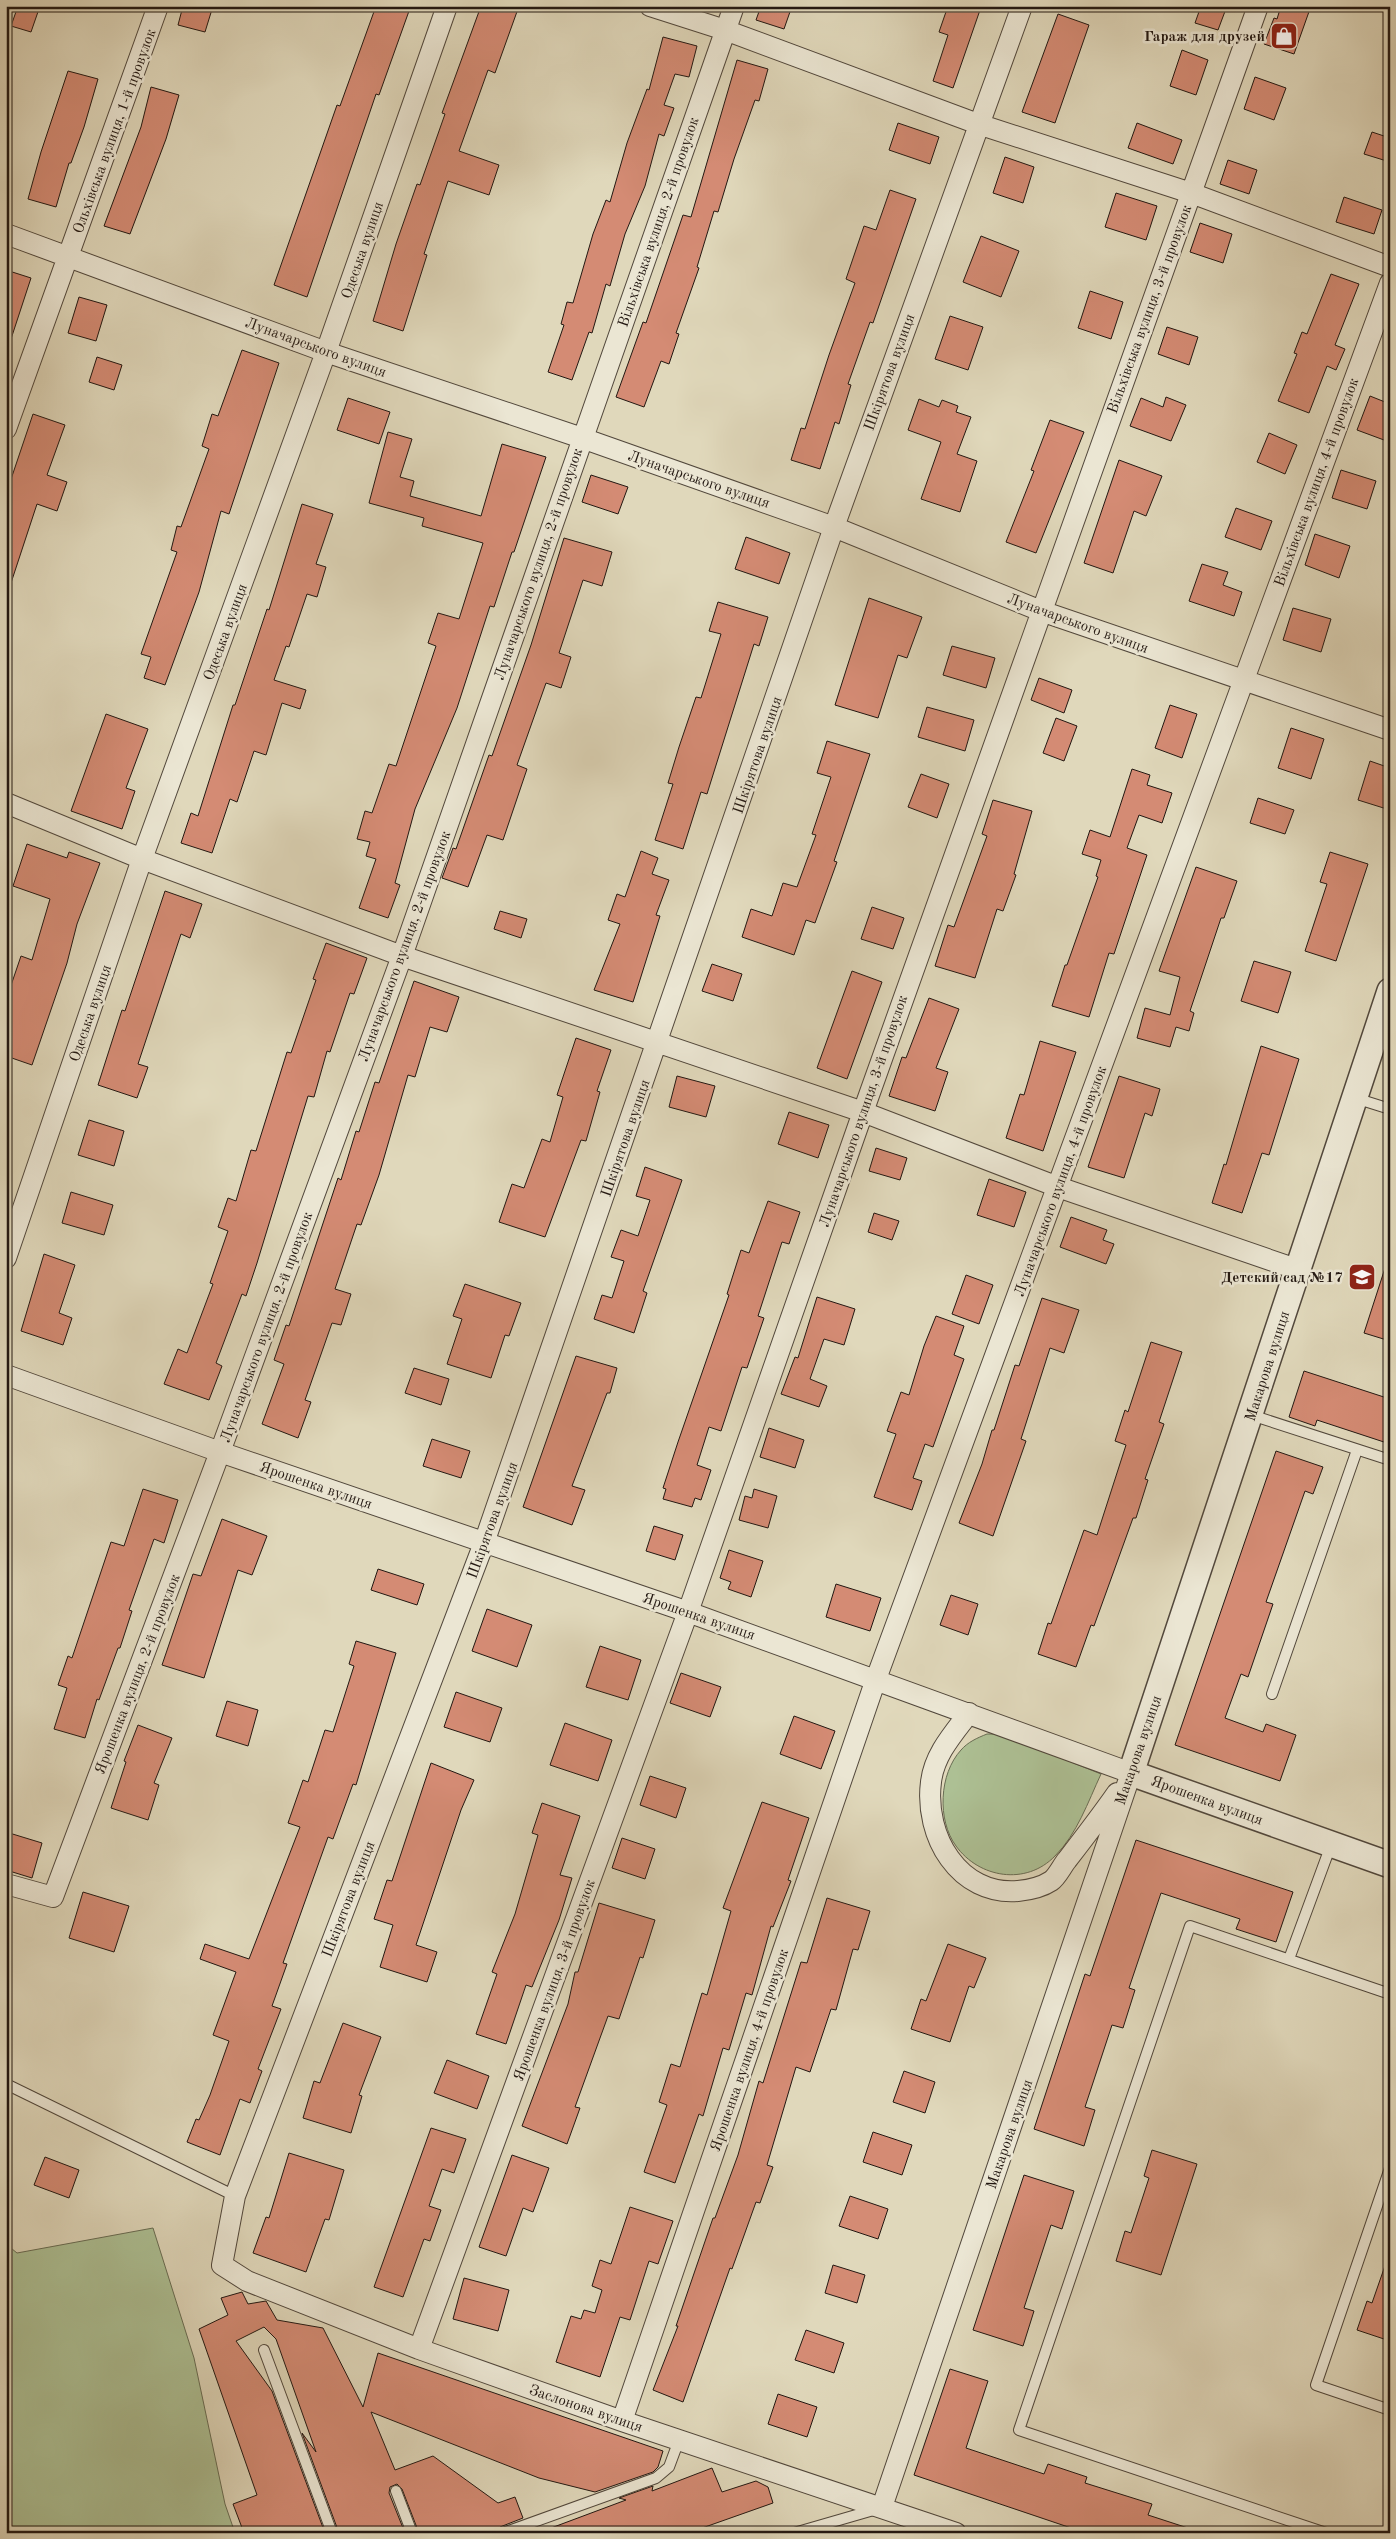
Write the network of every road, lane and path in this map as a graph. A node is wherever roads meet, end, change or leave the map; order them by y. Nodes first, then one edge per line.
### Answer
1 (158, 6) edge
2 (447, 6) edge
3 (650, 6) edge
4 (734, 6) edge
5 (1022, 6) edge
6 (1258, 6) edge
7 (725, 30) junction
8 (978, 124) junction
9 (1191, 193) junction
10 (6, 234) edge
11 (69, 256) junction
12 (1390, 267) edge
13 (1390, 283) edge
14 (326, 352) junction
15 (6, 429) edge
16 (582, 438) junction
17 (834, 527) junction
18 (1040, 611) junction
19 (1242, 682) junction
20 (1390, 730) edge
21 (6, 803) edge
22 (142, 860) junction
23 (402, 956) junction
24 (1390, 991) edge
25 (658, 1042) junction
26 (1355, 1098) junction
27 (1390, 1109) edge
28 (863, 1112) junction
29 (1058, 1187) junction
30 (6, 1258) edge
31 (1299, 1270) junction
32 (6, 1374) edge
33 (1251, 1415) junction
34 (1357, 1450) junction
35 (220, 1452) junction
36 (1390, 1460) edge
37 (484, 1543) junction
38 (688, 1612) junction
39 (876, 1679) junction
40 (1272, 1694) dead end
41 (968, 1713) junction
42 (1131, 1773) junction
43 (1331, 1844) junction
44 (1390, 1865) edge
45 (6, 1884) edge
46 (1288, 1960) junction
47 (1390, 1994) edge
48 (6, 2084) edge
49 (1390, 2168) edge
50 (235, 2196) junction
51 (222, 2266) joint
52 (419, 2349) junction
53 (264, 2350) dead end
54 (1390, 2410) edge
55 (622, 2421) junction
56 (679, 2440) junction
57 (396, 2491) dead end
58 (882, 2507) junction
59 (332, 2533) edge
60 (412, 2533) edge
61 (502, 2533) edge
62 (794, 2533) edge
63 (956, 2533) edge
64 (1326, 2533) edge

1 - 11 street, Ольхівська вулиця, 1-й провулок
2 - 14 street, Одеська вулиця
3 - 7 street
4 - 7 street, Вільхівська вулиця, 2-й провулок
5 - 8 street, Шкірятова вулиця
6 - 9 street, Вільхівська вулиця, 3-й провулок
7 - 8 street
7 - 16 street, Вільхівська вулиця, 2-й провулок
8 - 9 street
8 - 17 street, Шкірятова вулиця
9 - 12 street
9 - 18 street, Вільхівська вулиця, 3-й провулок
10 - 11 street, Луначарського вулиця
11 - 14 street, Луначарського вулиця
11 - 15 street, Ольхівська вулиця, 1-й провулок
13 - 19 street, Вільхівська вулиця, 4-й провулок
14 - 16 street, Луначарського вулиця
14 - 22 street, Одеська вулиця
16 - 17 street, Луначарського вулиця
16 - 23 street, Луначарського вулиця, 2-й провулок
17 - 18 street, Луначарського вулиця
17 - 25 street, Шкірятова вулиця
18 - 19 street, Луначарського вулиця
18 - 28 street, Луначарського вулиця, 3-й провулок
19 - 20 street, Луначарського вулиця
19 - 29 street, Луначарського вулиця, 4-й провулок
21 - 22 street
22 - 23 street
22 - 30 street, Одеська вулиця
23 - 25 street
23 - 35 street, Луначарського вулиця, 2-й провулок
24 - 26 street, Макарова вулиця
25 - 28 street
25 - 37 street, Шкірятова вулиця
26 - 27 lane
26 - 31 street, Макарова вулиця
28 - 29 street
28 - 38 street, Луначарського вулиця, 3-й провулок
29 - 31 street
29 - 39 street, Луначарського вулиця, 4-й провулок
31 - 33 street, Макарова вулиця
32 - 35 street, Ярошенка вулиця
33 - 34 lane
33 - 42 street, Макарова вулиця
34 - 36 lane
34 - 40 lane
35 - 37 street, Ярошенка вулиця
35 - 45 street, Ярошенка вулиця, 2-й провулок
37 - 38 street, Ярошенка вулиця
37 - 50 street, Шкірятова вулиця
38 - 39 street, Ярошенка вулиця
38 - 52 street, Ярошенка вулиця, 3-й провулок
39 - 41 street, Ярошенка вулиця
39 - 55 street, Ярошенка вулиця, 4-й провулок
41 - 42 street, Ярошенка вулиця
41 - 42 street
42 - 43 street, Ярошенка вулиця
42 - 58 street, Макарова вулиця
43 - 44 street, Ярошенка вулиця
43 - 46 lane
46 - 47 lane
46 - 64 lane
48 - 50 lane
49 - 54 lane
50 - 51 street, Шкірятова вулиця
51 - 52 street, Заслонова вулиця
52 - 55 street, Заслонова вулиця
53 - 59 lane
55 - 56 street, Заслонова вулиця
56 - 58 street, Заслонова вулиця
56 - 61 lane
57 - 60 lane
58 - 62 lane
58 - 63 street, Заслонова вулиця

